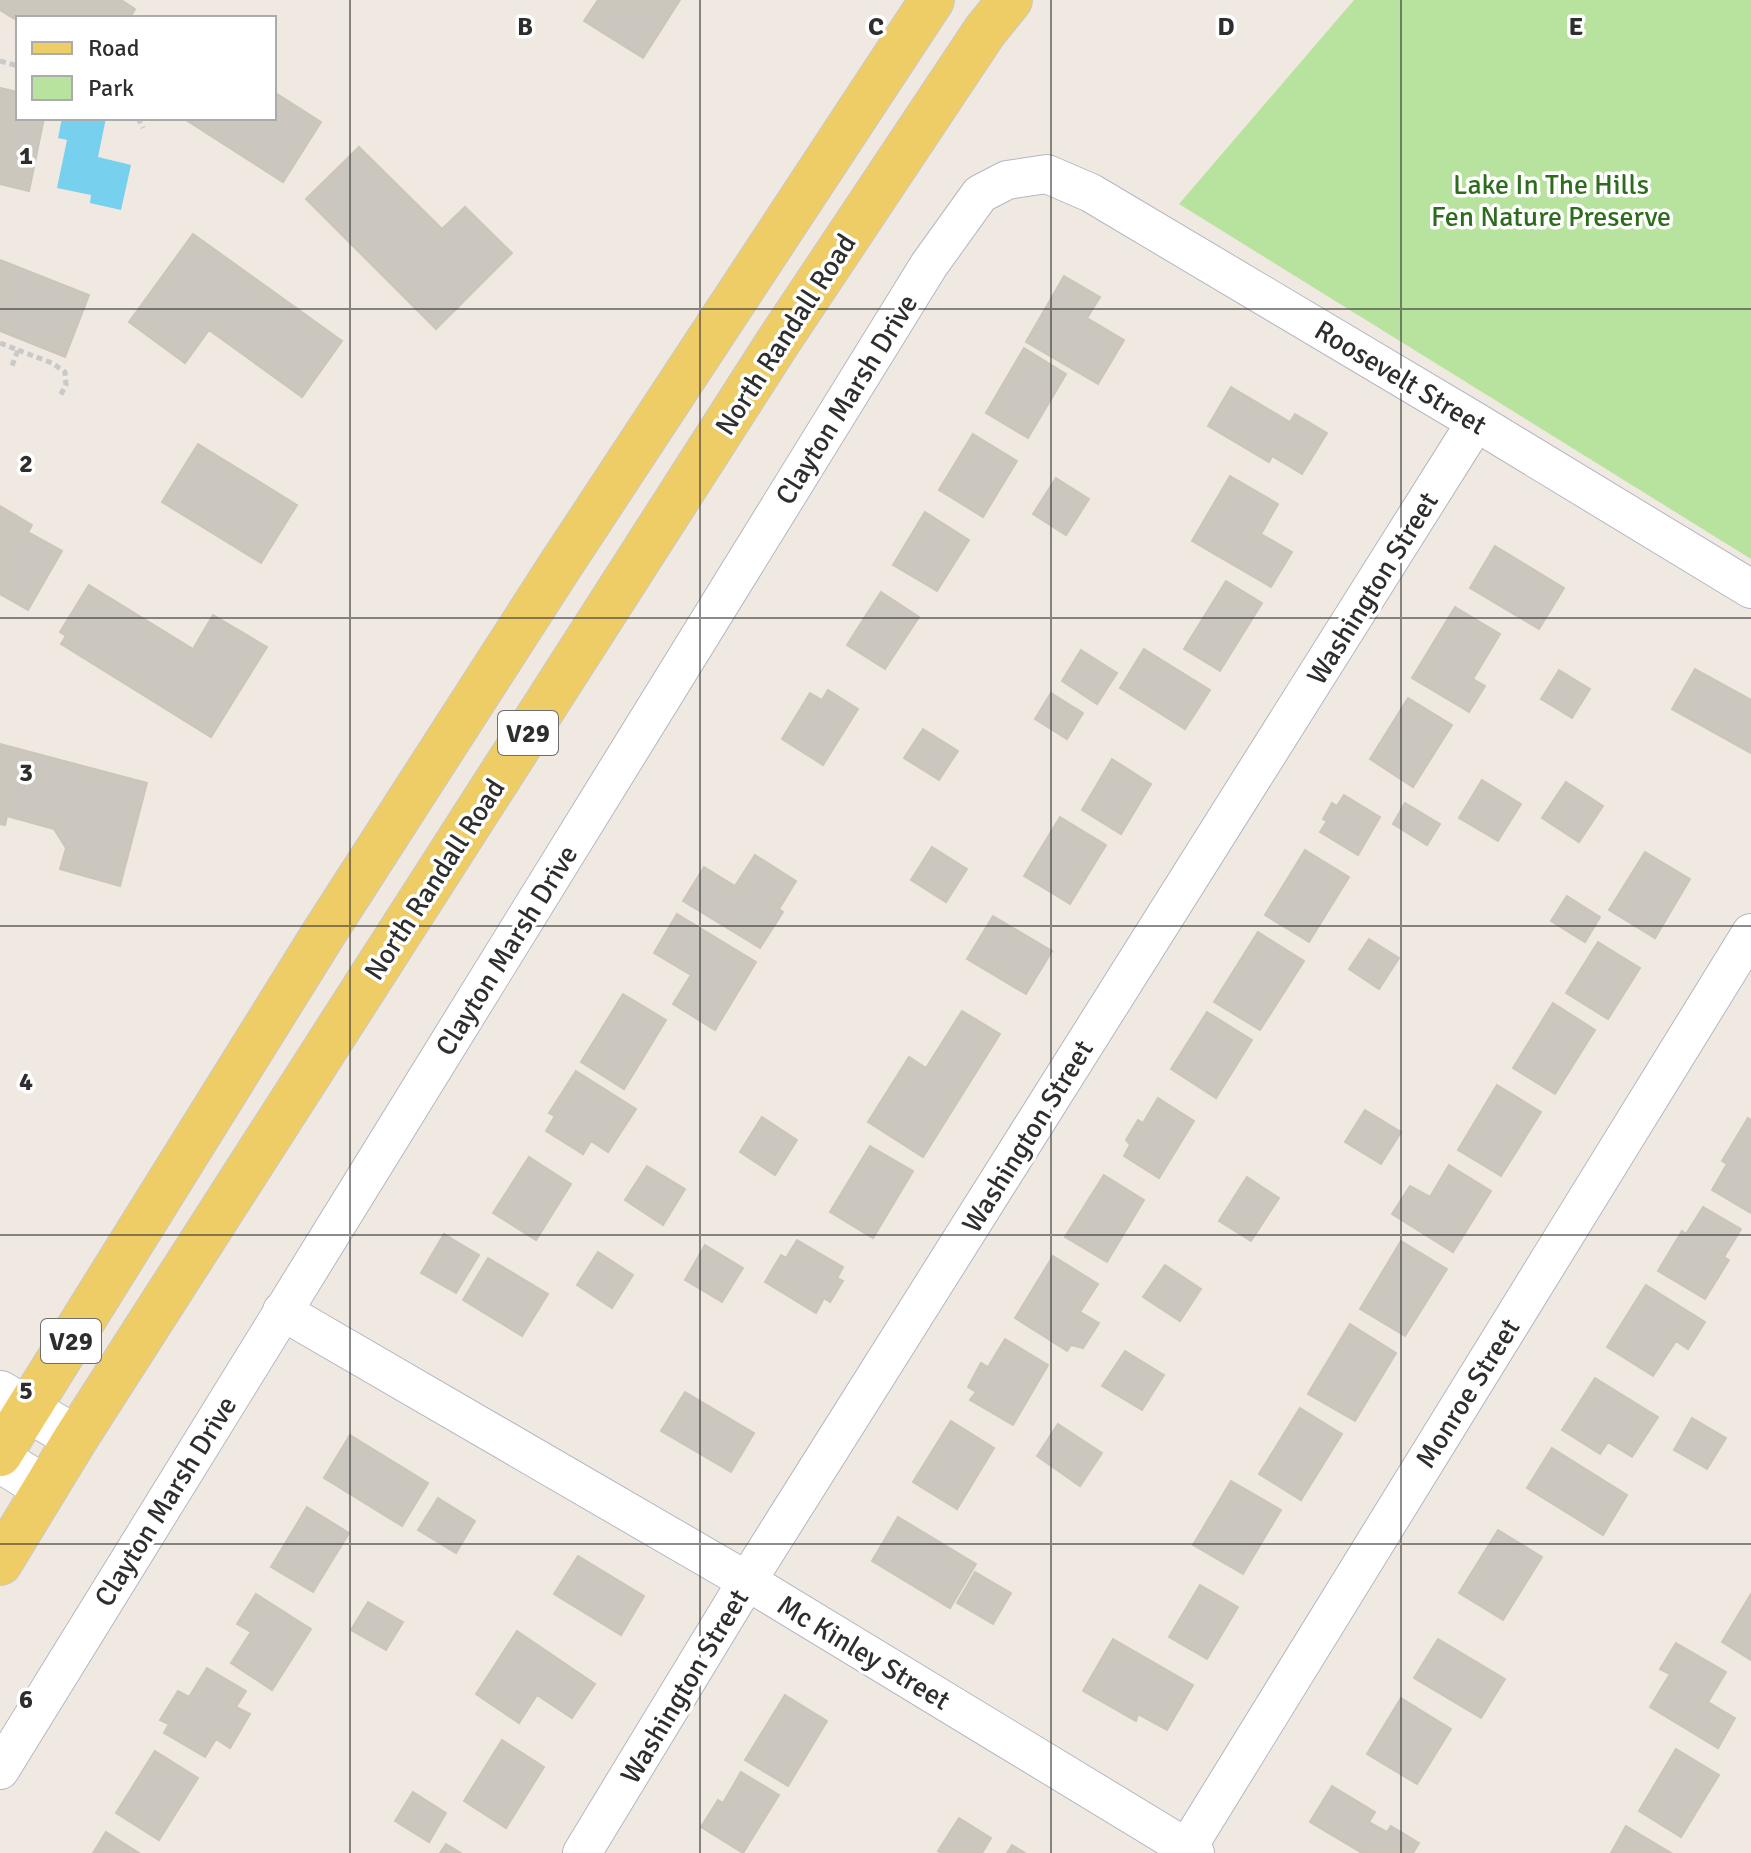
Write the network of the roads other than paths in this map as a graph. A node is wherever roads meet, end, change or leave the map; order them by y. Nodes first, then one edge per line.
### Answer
1 (932, 0) edge
2 (1010, 0) edge
3 (1047, 174) joint
4 (1476, 422) junction
5 (1751, 589) edge
6 (1751, 933) edge
7 (282, 1311) junction
8 (14, 1401) edge
9 (76, 1438) junction
10 (0, 1457) edge
11 (45, 1488) junction
12 (0, 1563) edge
13 (747, 1581) junction
14 (0, 1770) edge
15 (1189, 1851) edge
16 (582, 1853) edge

1 - 8 main road, V29
2 - 9 main road, North Randall Road / V29
3 - 4 street, Roosevelt Street
3 - 7 street, Clayton Marsh Drive
4 - 5 street, Roosevelt Street
4 - 13 street, Washington Street
6 - 15 street, Monroe Street
7 - 13 street, Mc Kinley Street
7 - 14 street, Clayton Marsh Drive
8 - 9 street
8 - 10 main road, V29
9 - 11 main road, North Randall Road / V29
10 - 11 street
11 - 12 main road, North Randall Road / V29
13 - 15 street, Mc Kinley Street
13 - 16 street, Washington Street

